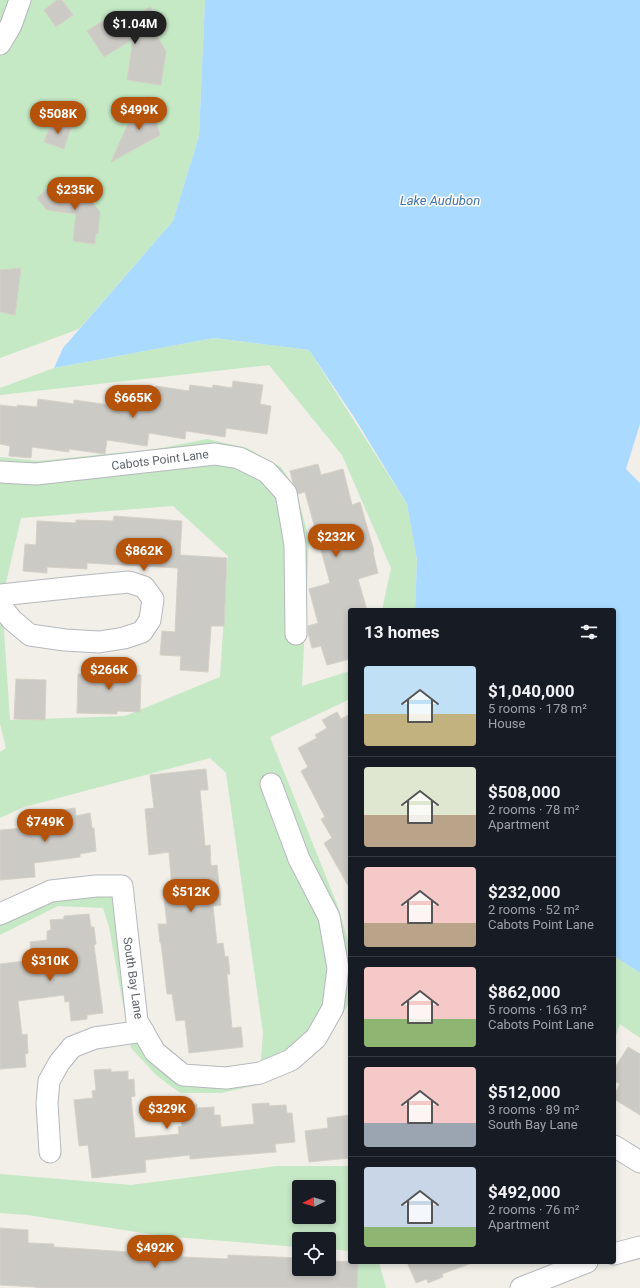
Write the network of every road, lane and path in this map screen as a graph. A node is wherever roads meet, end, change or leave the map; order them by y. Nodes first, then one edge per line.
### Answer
1 (20, 0) edge
2 (0, 44) edge
3 (0, 472) edge
4 (0, 595) edge
5 (0, 605) edge
6 (296, 634) dead end
7 (271, 784) dead end
8 (0, 914) edge
9 (343, 980) edge
10 (143, 1031) junction
11 (616, 1147) edge
12 (50, 1152) dead end
13 (640, 1162) edge
14 (640, 1247) edge
15 (616, 1253) edge
16 (582, 1264) edge
17 (521, 1288) edge

1 - 2 street
3 - 6 street, Cabots Point Lane
4 - 5 street
7 - 9 street, South Bay Lane
8 - 10 street, South Bay Lane
9 - 10 street, South Bay Lane
10 - 12 street
11 - 13 street
14 - 15 street
16 - 17 street

